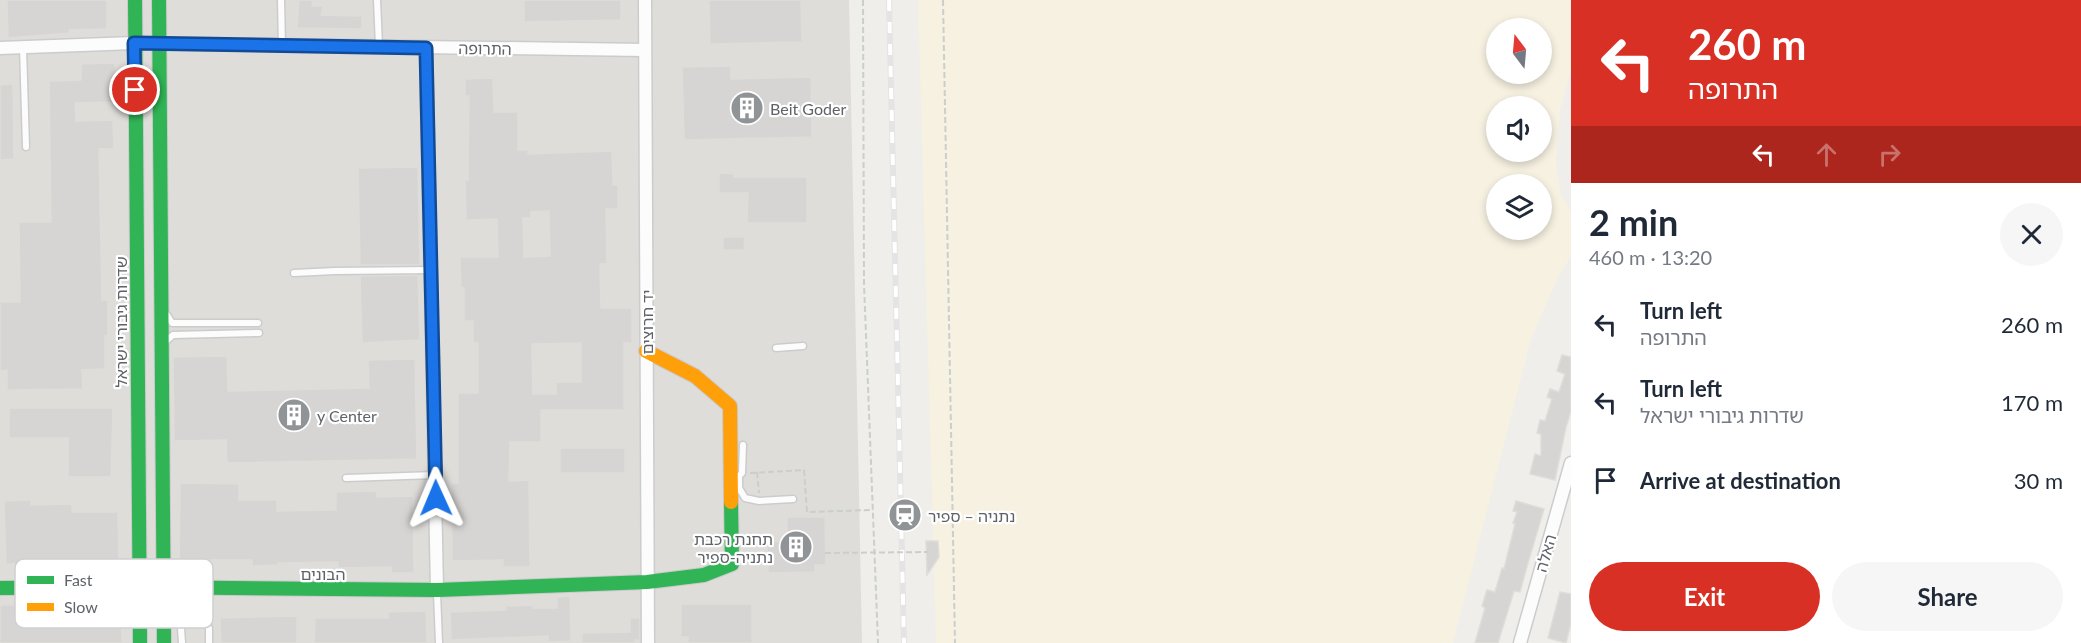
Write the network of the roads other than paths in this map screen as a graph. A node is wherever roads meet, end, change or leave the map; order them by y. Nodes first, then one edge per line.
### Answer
1 (135, 0) edge
2 (159, 0) edge
3 (281, 0) edge
4 (377, 0) edge
5 (645, 0) edge
6 (134, 43) junction
7 (160, 44) junction
8 (282, 46) junction
9 (23, 47) junction
10 (379, 47) junction
11 (0, 48) edge
12 (426, 48) junction
13 (645, 50) junction
14 (26, 147) dead end
15 (431, 270) junction
16 (294, 273) dead end
17 (162, 307) junction
18 (258, 323) dead end
19 (259, 333) dead end
20 (163, 345) junction
21 (803, 345) dead end
22 (776, 348) dead end
23 (646, 351) junction
24 (743, 445) dead end
25 (1571, 463) edge
26 (435, 475) junction
27 (346, 478) dead end
28 (793, 499) dead end
29 (139, 559) edge
30 (164, 559) edge
31 (646, 582) junction
32 (0, 588) edge
33 (15, 588) edge
34 (213, 588) edge
35 (437, 590) junction
36 (140, 628) edge
37 (181, 628) edge
38 (140, 643) edge
39 (182, 643) edge
40 (438, 643) edge
41 (648, 643) edge
42 (1520, 643) edge

1 - 6 street, שדרות גיבורי ישראל
2 - 7 street
3 - 8 lane
4 - 10 lane
5 - 13 street, יד חרוצים
6 - 7 street, התרופה
6 - 9 street, התרופה
6 - 29 street, שדרות גיבורי ישראל
7 - 8 street, התרופה
7 - 17 street
8 - 10 street, התרופה
9 - 11 street, התרופה
9 - 14 lane
10 - 12 street, התרופה
12 - 13 street, התרופה
12 - 15 street
13 - 23 street, יד חרוצים
15 - 16 lane
15 - 26 street
17 - 18 lane
17 - 20 street
19 - 20 lane
20 - 30 street
21 - 22 lane
23 - 31 street, יד חרוצים
23 - 31 street, הבונים
24 - 28 lane
25 - 42 street, האלה
26 - 27 lane
26 - 35 street
31 - 35 street, הבונים
31 - 41 street, יד חרוצים
32 - 33 street, הבונים
34 - 35 street, הבונים
35 - 40 lane
36 - 38 street, שדרות גיבורי ישראל
37 - 39 lane

